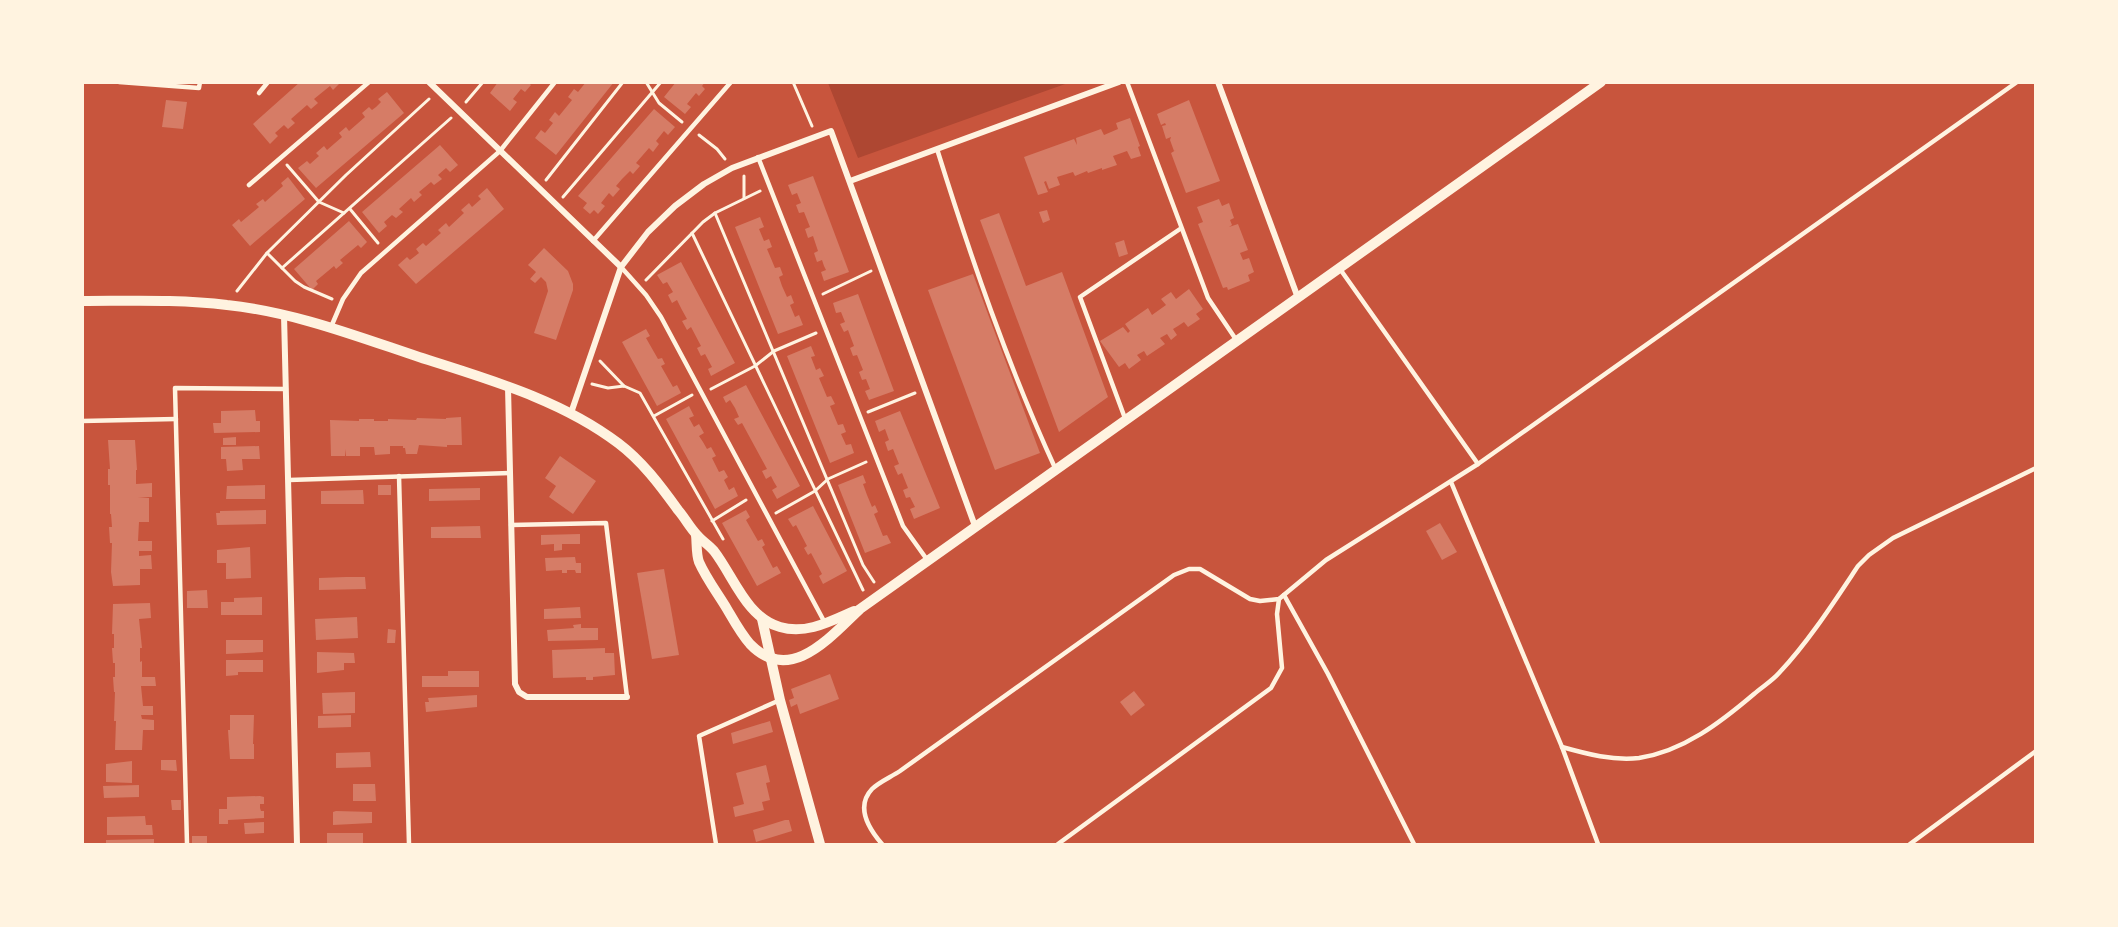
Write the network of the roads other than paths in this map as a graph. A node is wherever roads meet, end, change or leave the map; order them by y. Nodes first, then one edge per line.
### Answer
1 (119, 82) edge
2 (200, 82) edge
3 (268, 82) edge
4 (369, 82) edge
5 (429, 82) edge
6 (555, 82) edge
7 (731, 82) edge
8 (1119, 82) edge
9 (1126, 82) edge
10 (1218, 82) edge
11 (1601, 82) edge
12 (2017, 82) edge
13 (259, 93) dead end
14 (937, 149) junction
15 (500, 151) junction
16 (758, 156) junction
17 (850, 181) junction
18 (249, 185) dead end
19 (1180, 229) junction
20 (593, 241) junction
21 (621, 267) junction
22 (1340, 270) junction
23 (1298, 298) junction
24 (82, 301) edge
25 (284, 314) junction
26 (331, 327) junction
27 (1237, 341) junction
28 (508, 386) junction
29 (286, 389) junction
30 (571, 413) junction
31 (176, 419) junction
32 (82, 421) edge
33 (1126, 421) junction
34 (1478, 464) junction
35 (2036, 468) edge
36 (1056, 470) junction
37 (510, 473) junction
38 (399, 476) junction
39 (289, 480) junction
40 (1451, 482) junction
41 (511, 525) junction
42 (975, 526) junction
43 (696, 535) junction
44 (928, 561) junction
45 (1281, 597) junction
46 (865, 605) junction
47 (762, 619) junction
48 (825, 623) junction
49 (771, 657) junction
50 (627, 697) joint
51 (780, 700) junction
52 (1562, 747) junction
53 (2036, 751) edge
54 (187, 844) edge
55 (297, 844) edge
56 (409, 844) edge
57 (716, 844) edge
58 (820, 844) edge
59 (882, 844) edge
60 (1058, 844) edge
61 (1414, 844) edge
62 (1598, 844) edge
63 (1910, 844) edge

1 - 2 lane
3 - 13 lane
4 - 18 lane
5 - 15 street
6 - 15 lane
7 - 20 lane
8 - 14 street
9 - 19 lane
10 - 23 street
11 - 22 street
12 - 34 lane
14 - 17 street
14 - 36 lane
15 - 20 street
15 - 26 lane
16 - 17 street
16 - 21 street
16 - 44 lane
17 - 42 street
19 - 27 lane
19 - 33 lane
20 - 21 street
21 - 30 street
21 - 48 lane
22 - 23 street
22 - 34 lane
23 - 27 street
24 - 25 street
25 - 26 street
25 - 29 street
26 - 28 street
27 - 33 street
28 - 30 street
28 - 37 street
29 - 31 lane
29 - 39 street
30 - 43 street
31 - 32 lane
31 - 54 lane
33 - 36 street
34 - 40 lane
35 - 52 lane
36 - 42 street
37 - 38 lane
37 - 41 street
38 - 39 lane
38 - 56 lane
39 - 55 street
40 - 45 lane
40 - 52 lane
41 - 50 lane
41 - 50 street
42 - 44 street
43 - 47 street
43 - 49 street
44 - 46 street
45 - 59 lane
45 - 60 lane
45 - 61 lane
46 - 48 street
46 - 49 street
47 - 48 street
47 - 49 street
49 - 51 street
51 - 57 lane
51 - 58 street
52 - 62 lane
53 - 63 lane

